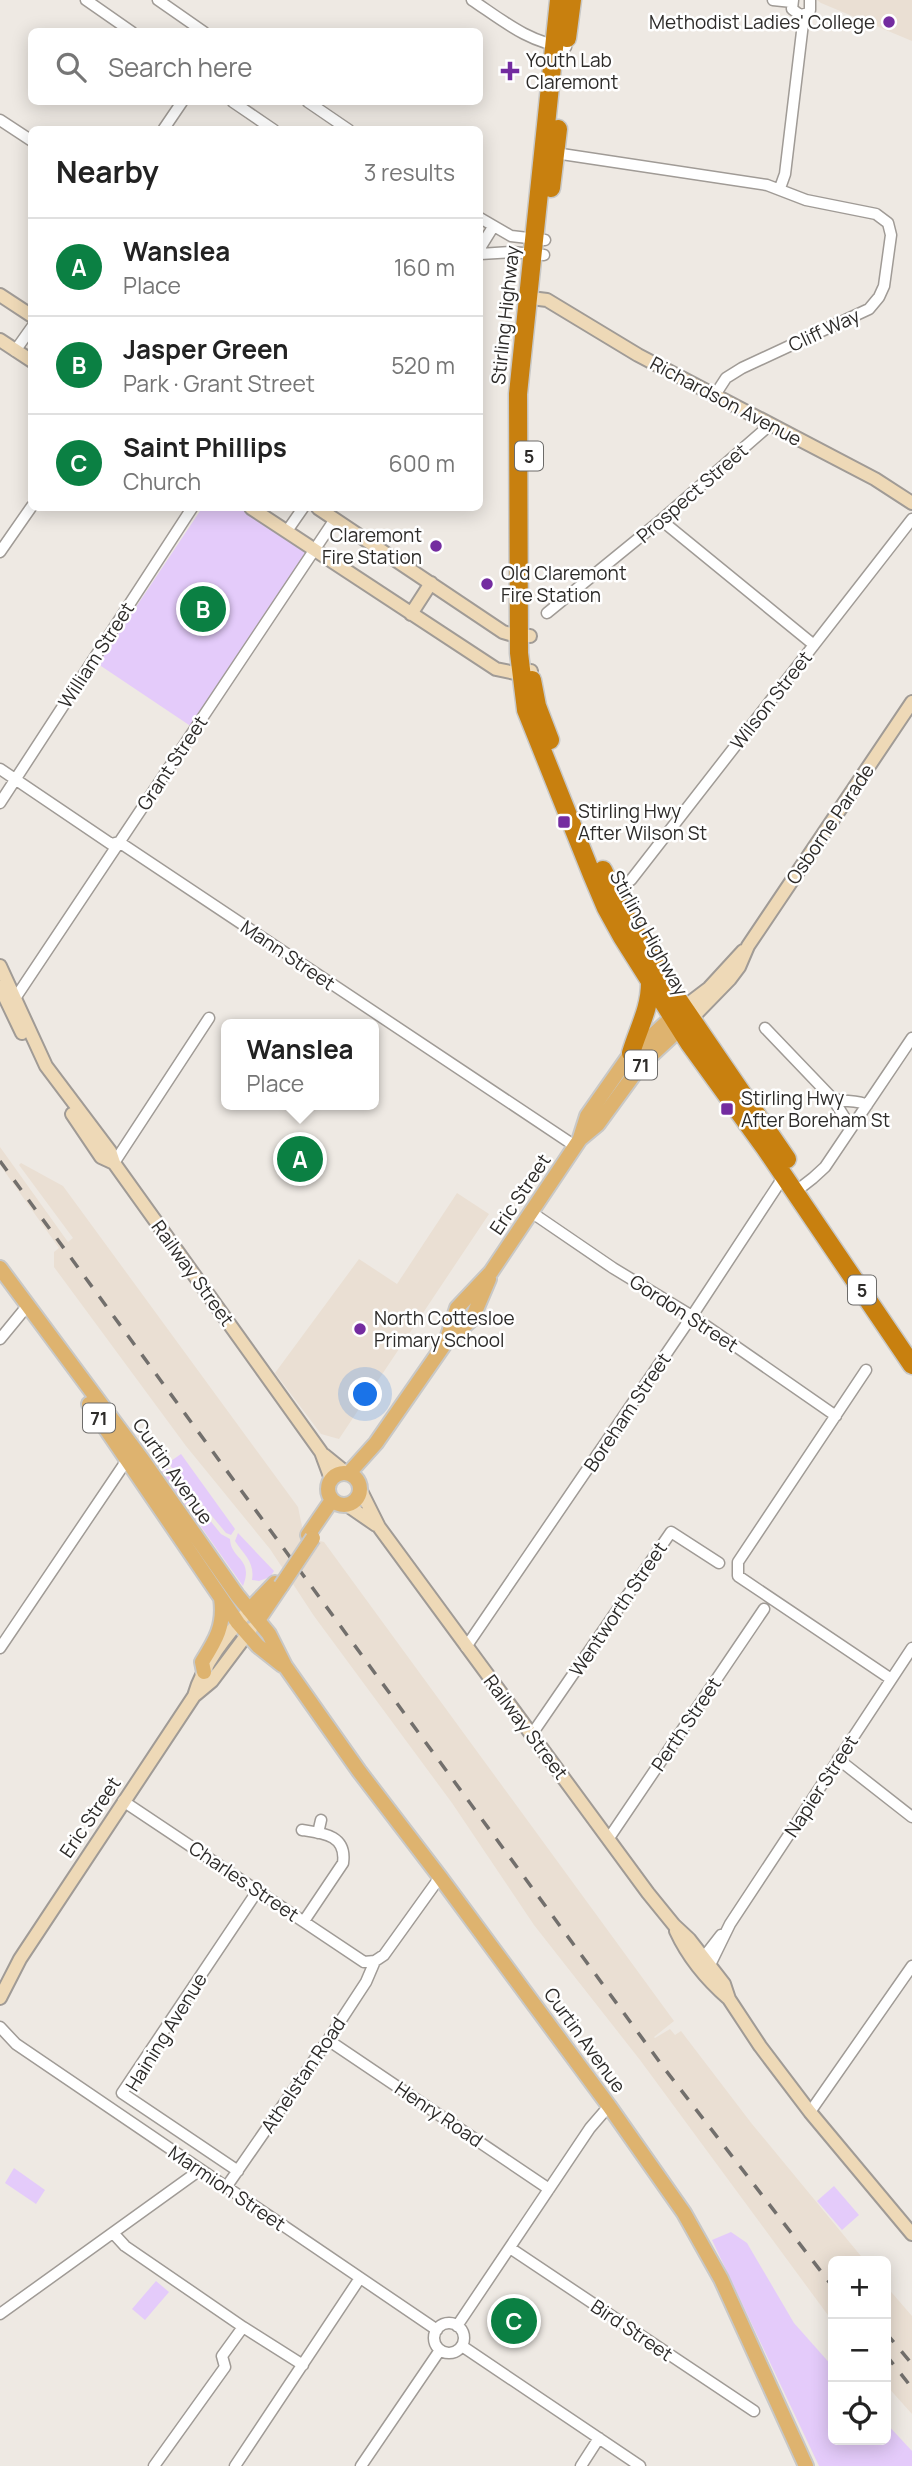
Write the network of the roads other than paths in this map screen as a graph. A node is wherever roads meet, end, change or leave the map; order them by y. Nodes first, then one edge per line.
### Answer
1 (86, 0) edge
2 (158, 0) edge
3 (472, 0) edge
4 (559, 0) edge
5 (572, 0) edge
6 (774, 0) edge
7 (810, 0) edge
8 (793, 1) edge
9 (804, 15) junction
10 (126, 28) edge
11 (198, 28) edge
12 (560, 46) junction
13 (180, 105) edge
14 (237, 105) edge
15 (312, 105) edge
16 (0, 120) edge
17 (166, 126) edge
18 (268, 126) edge
19 (343, 126) edge
20 (28, 138) edge
21 (555, 153) junction
22 (780, 188) junction
23 (483, 220) edge
24 (493, 227) junction
25 (483, 243) edge
26 (539, 247) junction
27 (483, 254) edge
28 (0, 295) edge
29 (539, 299) junction
30 (28, 313) edge
31 (28, 333) edge
32 (0, 340) edge
33 (15, 351) junction
34 (28, 359) edge
35 (715, 395) junction
36 (771, 424) junction
37 (912, 503) edge
38 (29, 511) edge
39 (190, 511) edge
40 (256, 511) edge
41 (301, 511) edge
42 (323, 511) edge
43 (335, 519) junction
44 (912, 519) edge
45 (661, 520) junction
46 (287, 531) junction
47 (0, 532) edge
48 (10, 538) junction
49 (314, 550) junction
50 (0, 552) edge
51 (431, 583) junction
52 (547, 613) dead end
53 (411, 614) junction
54 (525, 636) junction
55 (814, 645) junction
56 (525, 672) junction
57 (912, 702) edge
58 (0, 769) edge
59 (16, 780) junction
60 (0, 803) edge
61 (119, 842) junction
62 (631, 880) dead end
63 (0, 965) edge
64 (650, 983) junction
65 (0, 987) edge
66 (13, 1002) junction
67 (209, 1018) dead end
68 (682, 1018) junction
69 (765, 1028) dead end
70 (912, 1038) edge
71 (631, 1053) junction
72 (833, 1099) junction
73 (867, 1105) junction
74 (851, 1128) junction
75 (578, 1142) junction
76 (114, 1163) junction
77 (790, 1184) junction
78 (531, 1212) junction
79 (0, 1268) edge
80 (0, 1280) edge
81 (23, 1306) junction
82 (692, 1316) junction
83 (0, 1338) edge
84 (912, 1345) edge
85 (912, 1365) edge
86 (866, 1370) dead end
87 (836, 1416) junction
88 (131, 1454) junction
89 (349, 1479) junction
90 (338, 1503) junction
91 (379, 1527) junction
92 (719, 1563) dead end
93 (221, 1597) junction
94 (764, 1609) dead end
95 (253, 1615) junction
96 (243, 1628) junction
97 (466, 1647) junction
98 (0, 1648) edge
99 (912, 1648) edge
100 (285, 1666) junction
101 (204, 1672) junction
102 (891, 1679) junction
103 (194, 1696) junction
104 (532, 1734) junction
105 (838, 1759) junction
106 (123, 1801) junction
107 (912, 1818) edge
108 (321, 1820) dead end
109 (302, 1830) dead end
110 (318, 1833) junction
111 (609, 1838) junction
112 (440, 1877) junction
113 (258, 1891) junction
114 (304, 1921) junction
115 (20, 1959) junction
116 (370, 1962) junction
117 (704, 1966) junction
118 (912, 1966) edge
119 (0, 1982) edge
120 (0, 1997) edge
121 (0, 2027) edge
122 (0, 2039) edge
123 (328, 2040) junction
124 (16, 2044) junction
125 (609, 2106) junction
126 (810, 2112) junction
127 (200, 2170) junction
128 (238, 2171) junction
129 (227, 2186) junction
130 (549, 2189) junction
131 (114, 2234) junction
132 (912, 2234) edge
133 (510, 2248) junction
134 (360, 2278) junction
135 (0, 2314) edge
136 (457, 2326) junction
137 (243, 2327) junction
138 (437, 2330) junction
139 (462, 2346) junction
140 (440, 2350) junction
141 (303, 2365) junction
142 (754, 2411) dead end
143 (599, 2438) junction
144 (154, 2466) edge
145 (235, 2466) edge
146 (361, 2466) edge
147 (581, 2466) edge
148 (640, 2466) edge
149 (806, 2466) edge

1 - 10 street
2 - 11 street
3 - 12 street
4 - 12 highway, Stirling Highway / 5
5 - 12 highway, Stirling Highway / 5
6 - 8 street
7 - 9 street
8 - 9 street
9 - 22 street
12 - 21 highway, Stirling Highway / 5
12 - 26 highway, Stirling Highway / 5
13 - 17 street
14 - 18 street
15 - 19 street
16 - 20 street
21 - 22 street, Cliff Way
21 - 26 highway, Stirling Highway / 5
22 - 35 street, Cliff Way
23 - 24 street
24 - 25 street
24 - 26 street
26 - 27 street
26 - 29 highway, Stirling Highway / 5
26 - 54 highway, Stirling Highway / 5
28 - 30 street
29 - 35 street, Richardson Avenue
29 - 54 highway, Stirling Highway / 5
31 - 33 street
32 - 33 street
33 - 34 street
35 - 36 street, Richardson Avenue
36 - 37 street, Richardson Avenue
36 - 45 street, Prospect Street
38 - 48 street
39 - 59 street, William Street
40 - 46 street
41 - 46 street
42 - 43 street
43 - 49 street, Grant Street
43 - 51 street
44 - 55 street, Wilson Street
45 - 52 street, Prospect Street
45 - 55 street
46 - 49 street
47 - 48 street
48 - 50 street
49 - 53 street
49 - 61 street, Grant Street
51 - 53 street
51 - 54 street
53 - 56 street
54 - 56 highway, Stirling Highway / 5
55 - 62 street, Wilson Street
56 - 64 highway, Stirling Highway / 5
56 - 68 highway, Stirling Highway / 5
57 - 68 street, Osborne Parade
58 - 59 street, Mann Street
59 - 60 street, William Street
59 - 61 street, Mann Street
61 - 66 street, Grant Street
61 - 75 street, Mann Street
63 - 66 street, Railway Street
64 - 68 highway, Stirling Highway / 5
64 - 71 highway, 71
65 - 66 street, Railway Street
66 - 76 street, Railway Street
67 - 76 street
68 - 71 main road, Eric Street / 71
68 - 75 main road, Eric Street / 71
68 - 77 highway, Stirling Highway / 5
69 - 72 street
70 - 73 street, Boreham Street
71 - 75 main road, Eric Street / 71
72 - 73 street
72 - 74 street
73 - 74 street, Boreham Street
74 - 77 street, Boreham Street
75 - 78 main road, Eric Street / 71
76 - 89 street, Railway Street
77 - 82 street, Boreham Street
77 - 84 highway, Stirling Highway / 5
77 - 85 highway, Stirling Highway / 5
78 - 82 street, Gordon Street
78 - 89 main road, Eric Street / 71
79 - 81 main road, Curtin Avenue / 71
80 - 81 main road, Curtin Avenue / 71
81 - 83 street
81 - 88 main road, Curtin Avenue / 71
82 - 87 street, Gordon Street
82 - 97 street, Boreham Street
86 - 87 street
87 - 102 street
88 - 93 main road, Curtin Avenue / 71
88 - 95 main road, Curtin Avenue / 71
88 - 98 street
89 - 90 main road
89 - 90 main road, 71
89 - 91 street, Railway Street
90 - 91 street, Railway Street
90 - 95 main road, Eric Street / 71
91 - 97 street, Railway Street
92 - 104 street, Wentworth Street
93 - 96 main road, Curtin Avenue / 71
93 - 101 main road
94 - 111 street, Perth Street
95 - 96 street, Eric Street
95 - 100 main road, Curtin Avenue
96 - 100 main road, Curtin Avenue
96 - 101 street, Eric Street
96 - 103 street, Eric Street
97 - 104 street, Railway Street
99 - 102 street, Napier Street
100 - 112 main road, Curtin Avenue
101 - 103 street, Eric Street
102 - 105 street, Napier Street
103 - 106 street, Eric Street
104 - 111 street, Railway Street
105 - 107 street
105 - 117 street, Napier Street
106 - 113 street, Charles Street
106 - 115 street, Eric Street
108 - 110 street
109 - 110 street
110 - 114 street
111 - 117 street, Railway Street
112 - 116 street, Athelstan Road
112 - 125 main road, Curtin Avenue
113 - 114 street, Charles Street
113 - 128 street, Haining Avenue
114 - 116 street, Charles Street
115 - 119 street, Eric Street
115 - 120 street, Eric Street
116 - 123 street, Athelstan Road
117 - 126 street, Railway Street
118 - 126 street
121 - 124 street, Marmion Street
122 - 124 street, Marmion Street
123 - 128 street, Athelstan Road
123 - 130 street, Henry Road
124 - 127 street, Marmion Street
125 - 130 street
125 - 149 main road, Curtin Avenue
126 - 132 street, Railway Street
127 - 129 street, Marmion Street
127 - 131 street
128 - 129 street, Athelstan Road
129 - 134 street, Marmion Street
130 - 133 street
131 - 135 street
131 - 137 street
133 - 136 street
133 - 142 street, Bird Street
134 - 138 street, Marmion Street
134 - 141 street
136 - 138 street
136 - 139 street
137 - 141 street
137 - 144 street
138 - 140 street
139 - 140 street
139 - 143 street
140 - 146 street
141 - 145 street
143 - 147 street
143 - 148 street

